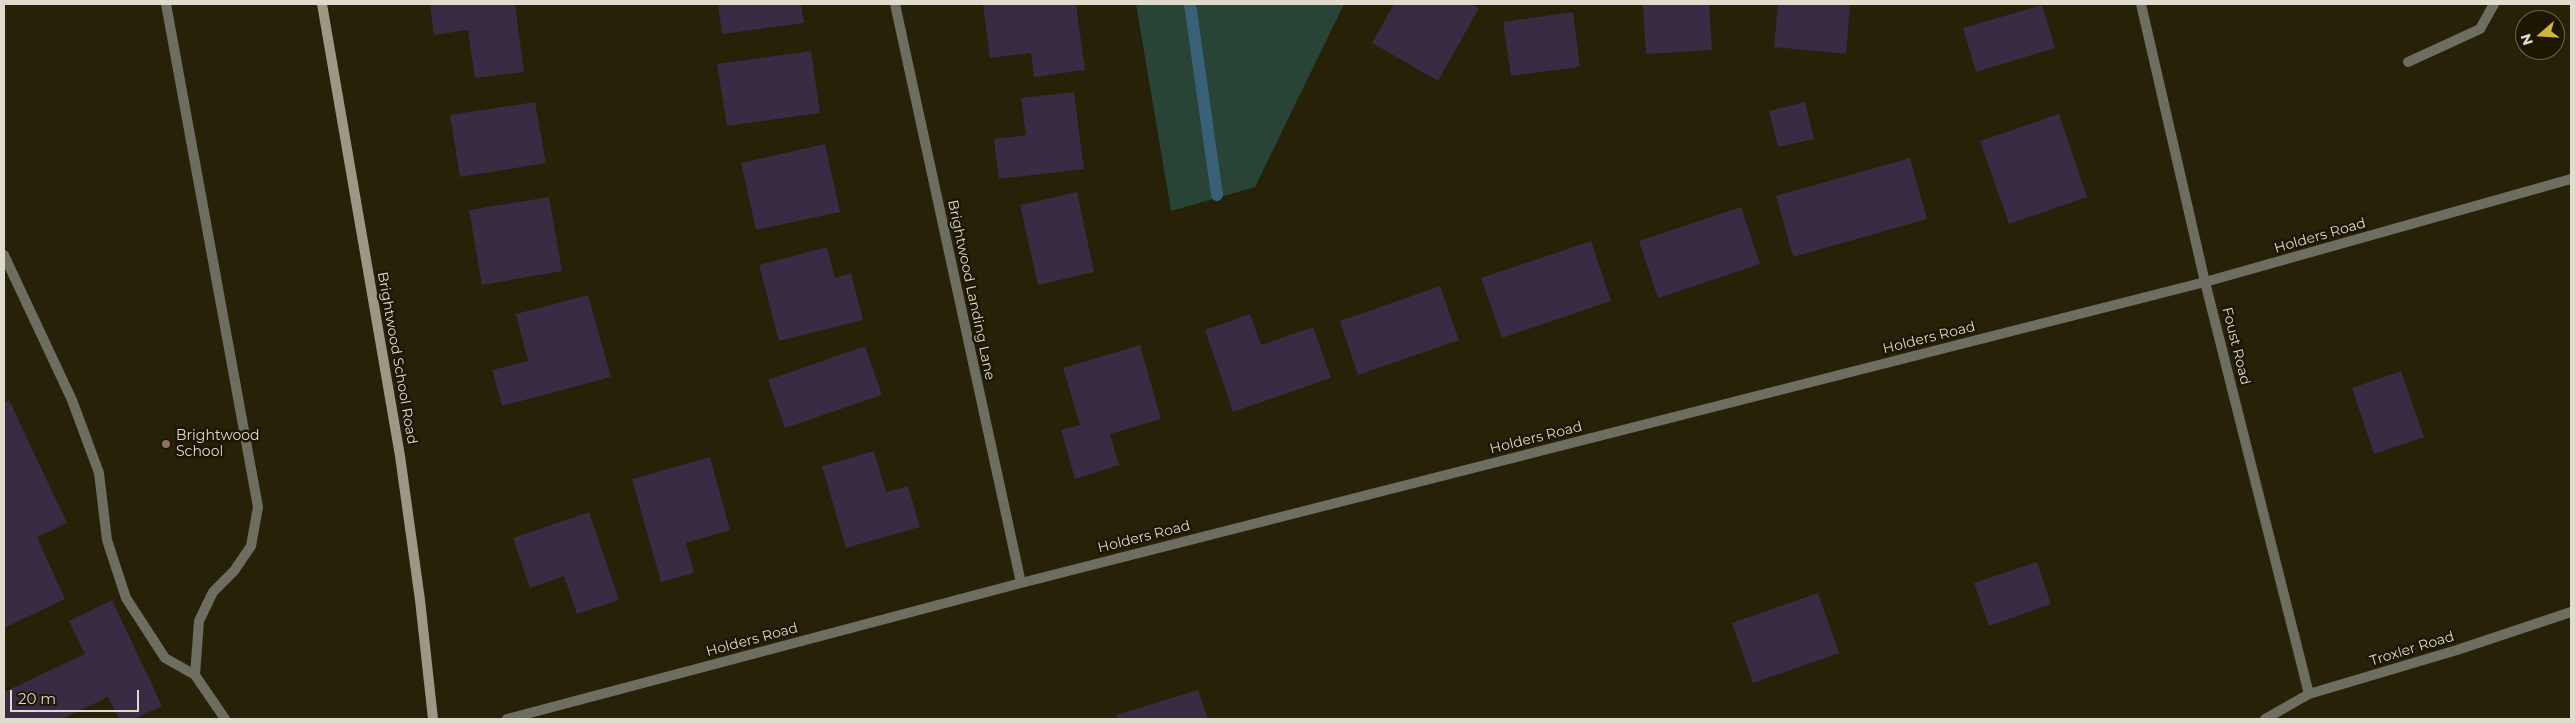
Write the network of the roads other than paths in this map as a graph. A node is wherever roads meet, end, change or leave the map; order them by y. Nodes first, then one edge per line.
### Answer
1 (166, 4) edge
2 (322, 4) edge
3 (895, 4) edge
4 (2141, 4) edge
5 (2494, 4) edge
6 (2408, 62) dead end
7 (2571, 180) edge
8 (4, 256) edge
9 (2205, 282) junction
10 (1021, 583) junction
11 (2571, 612) edge
12 (195, 675) junction
13 (2309, 694) junction
14 (225, 719) edge
15 (433, 719) edge
16 (508, 719) edge
17 (2265, 719) edge

1 - 12 street
2 - 15 main road, Brightwood School Road
3 - 10 street, Brightwood Landing Lane
4 - 9 street, Foust Road
5 - 6 street
7 - 9 street, Holders Road
8 - 12 street
9 - 10 street, Holders Road
9 - 13 street, Foust Road
10 - 16 street, Holders Road
11 - 13 street, Troxler Road
12 - 14 street
13 - 17 street, Troxler Road

